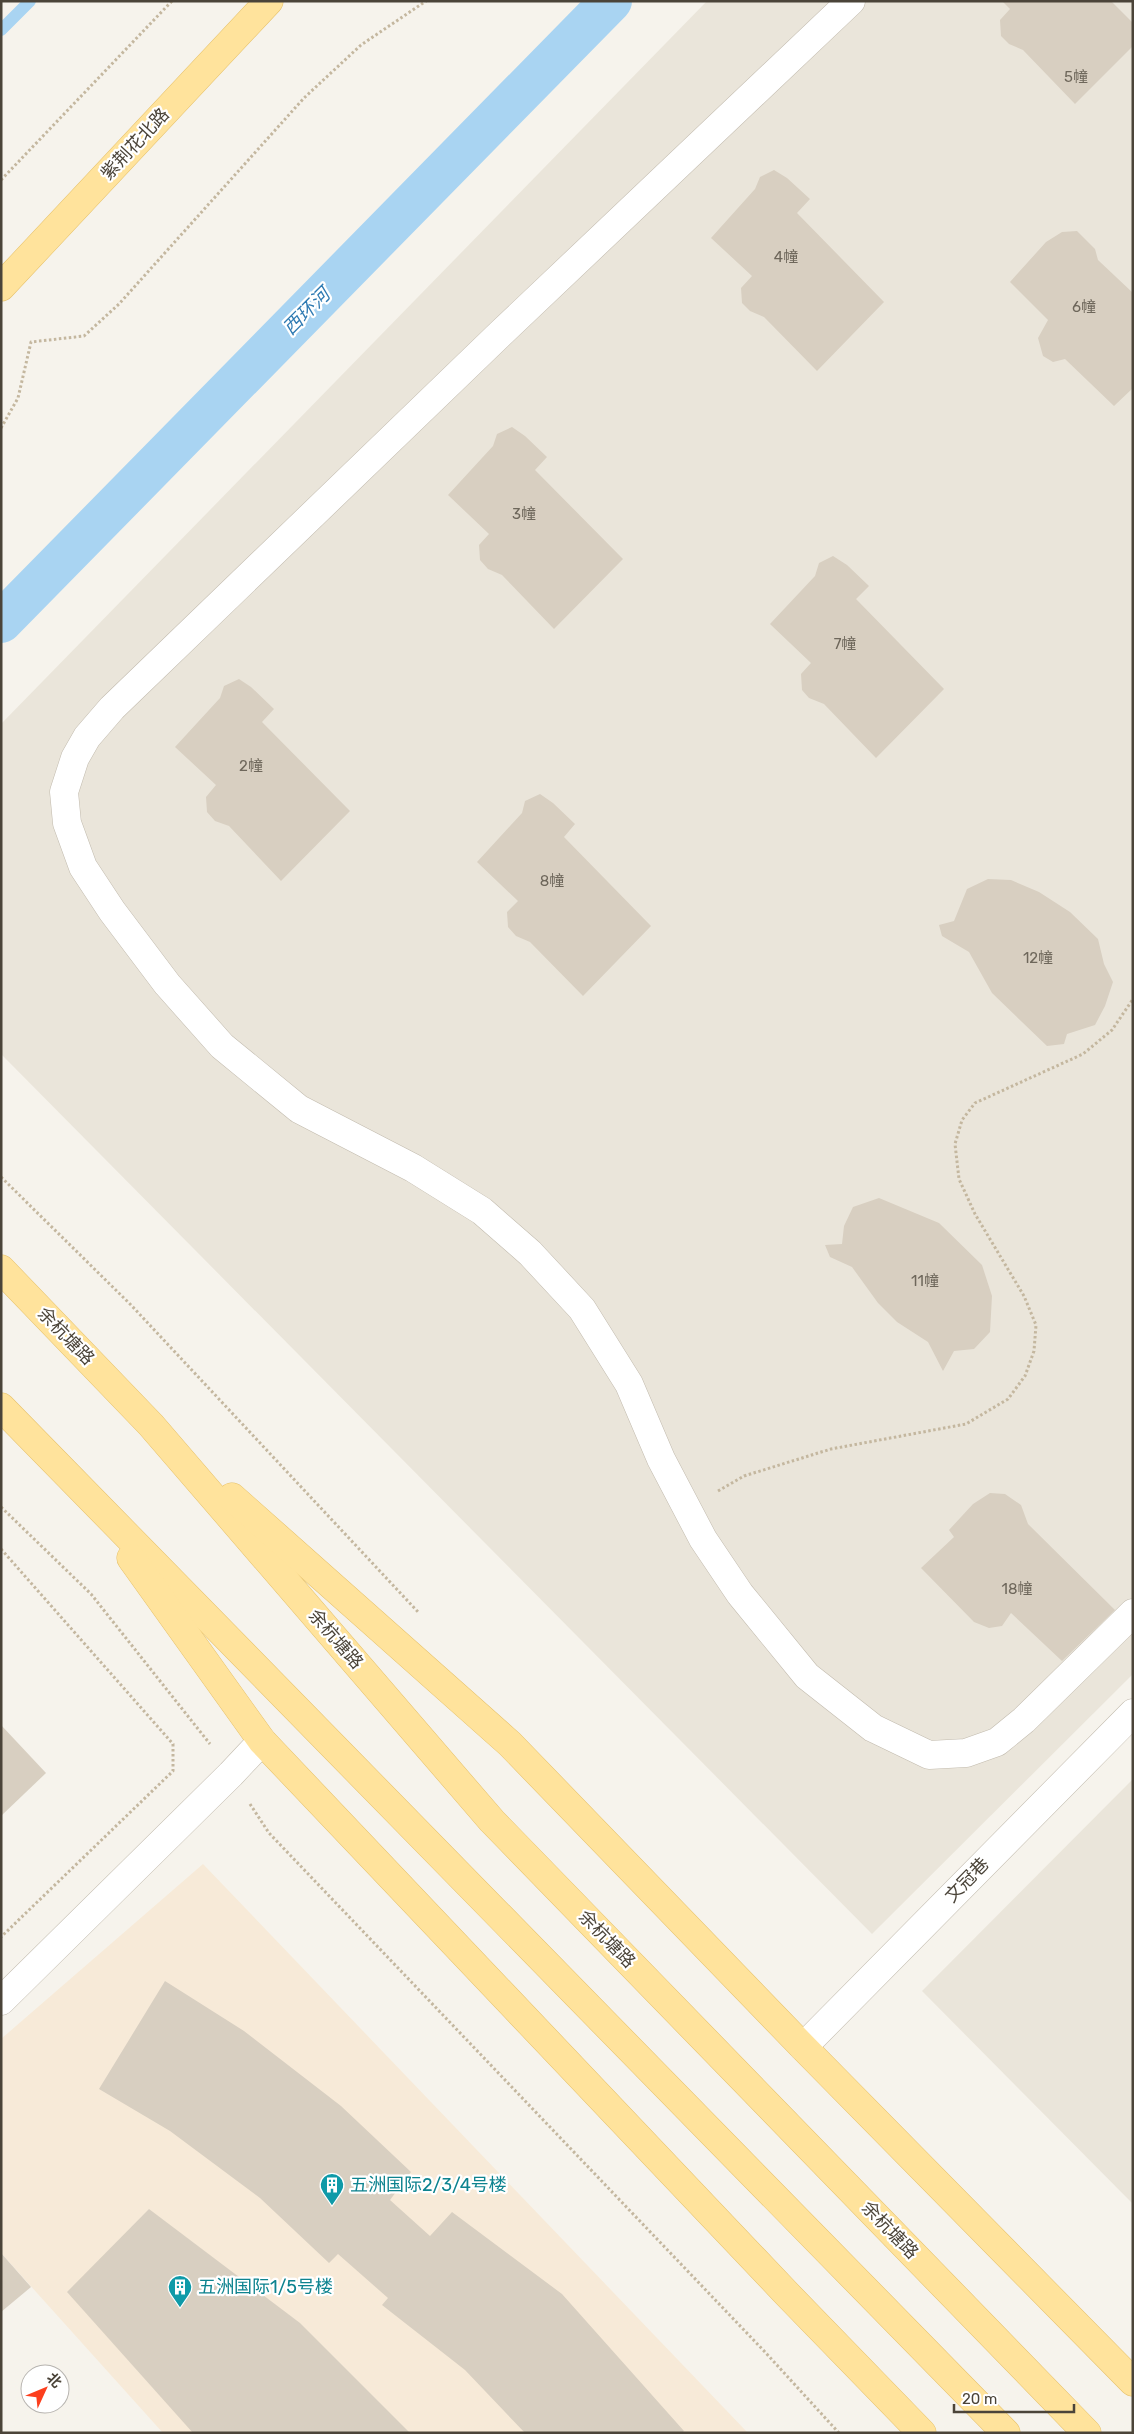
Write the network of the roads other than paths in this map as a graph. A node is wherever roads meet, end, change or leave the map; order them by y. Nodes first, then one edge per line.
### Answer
1 (269, 1) edge
2 (851, 1) edge
3 (1, 287) edge
4 (1, 1269) edge
5 (1, 1407) edge
6 (151, 1424) junction
7 (81, 1488) junction
8 (1133, 1613) edge
9 (1133, 1713) edge
10 (262, 1741) junction
11 (1, 2001) edge
12 (803, 2047) junction
13 (1133, 2382) edge
14 (922, 2433) edge
15 (1006, 2433) edge
16 (1087, 2433) edge

1 - 3 main road, 紫荆花北路
2 - 8 street
4 - 6 main road, 余杭塘路
5 - 7 main road
6 - 12 main road, 余杭塘路
6 - 16 main road, 余杭塘路
7 - 10 main road
7 - 15 main road
9 - 12 street, 文冠巷
10 - 11 street
10 - 14 main road
12 - 13 main road, 余杭塘路

